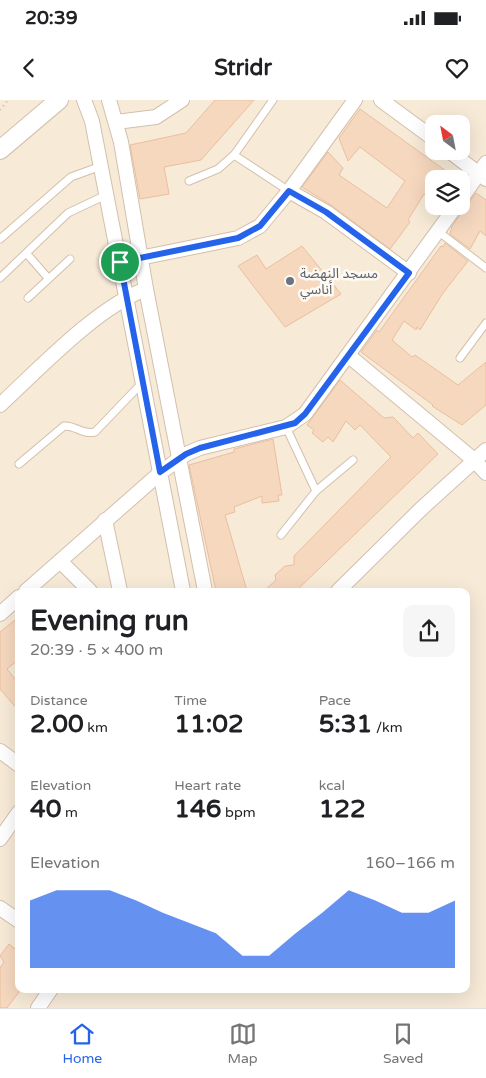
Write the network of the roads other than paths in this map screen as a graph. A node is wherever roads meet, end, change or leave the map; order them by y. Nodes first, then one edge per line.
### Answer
1 (59, 100) edge
2 (84, 100) edge
3 (109, 100) edge
4 (182, 100) edge
5 (273, 100) edge
6 (355, 100) edge
7 (380, 100) edge
8 (116, 122) junction
9 (425, 133) edge
10 (0, 150) edge
11 (234, 155) junction
12 (464, 160) edge
13 (101, 166) junction
14 (483, 172) edge
15 (189, 181) dead end
16 (470, 188) edge
17 (289, 191) junction
18 (106, 195) junction
19 (450, 215) edge
20 (439, 232) junction
21 (0, 239) edge
22 (27, 254) junction
23 (141, 257) junction
24 (70, 259) dead end
25 (120, 262) junction
26 (486, 268) edge
27 (409, 273) junction
28 (0, 278) edge
29 (48, 278) junction
30 (146, 289) junction
31 (125, 297) junction
32 (28, 298) dead end
33 (486, 323) edge
34 (349, 356) junction
35 (460, 358) dead end
36 (142, 383) junction
37 (0, 404) edge
38 (286, 427) junction
39 (486, 450) edge
40 (179, 458) junction
41 (353, 460) dead end
42 (474, 460) junction
43 (19, 464) dead end
44 (160, 472) junction
45 (486, 473) edge
46 (316, 491) junction
47 (105, 520) junction
48 (281, 536) dead end
49 (60, 561) junction
50 (29, 588) edge
51 (87, 588) edge
52 (119, 588) edge
53 (181, 588) edge
54 (204, 588) edge
55 (341, 588) edge
56 (15, 601) edge
57 (0, 614) edge
58 (0, 751) edge
59 (15, 762) edge
60 (15, 817) edge
61 (0, 838) edge
62 (0, 908) edge
63 (15, 918) edge
64 (48, 993) edge
65 (38, 1008) edge

1 - 10 street
2 - 13 street
3 - 8 street
4 - 8 street
5 - 11 lane
6 - 17 street
7 - 9 street
8 - 23 street
11 - 15 lane
11 - 17 lane
12 - 14 street
13 - 18 street
13 - 21 lane
14 - 16 street
17 - 23 street
17 - 27 street
18 - 22 lane
18 - 25 street
19 - 20 street
20 - 26 lane
20 - 27 street
22 - 28 lane
22 - 29 lane
23 - 25 street
23 - 30 street
24 - 29 lane
25 - 31 street
27 - 34 street
29 - 32 lane
30 - 31 street
30 - 40 street
31 - 36 street
31 - 37 street
33 - 35 lane
34 - 38 street
34 - 42 street
36 - 43 lane
36 - 44 street
38 - 40 street
38 - 46 lane
39 - 42 street
40 - 44 street
40 - 54 street
41 - 46 lane
42 - 45 street
42 - 55 street
44 - 47 street
44 - 53 street
46 - 48 lane
47 - 49 street
47 - 52 street
49 - 50 street
49 - 51 street
56 - 57 street
58 - 59 street
60 - 61 street
62 - 63 street
64 - 65 street

